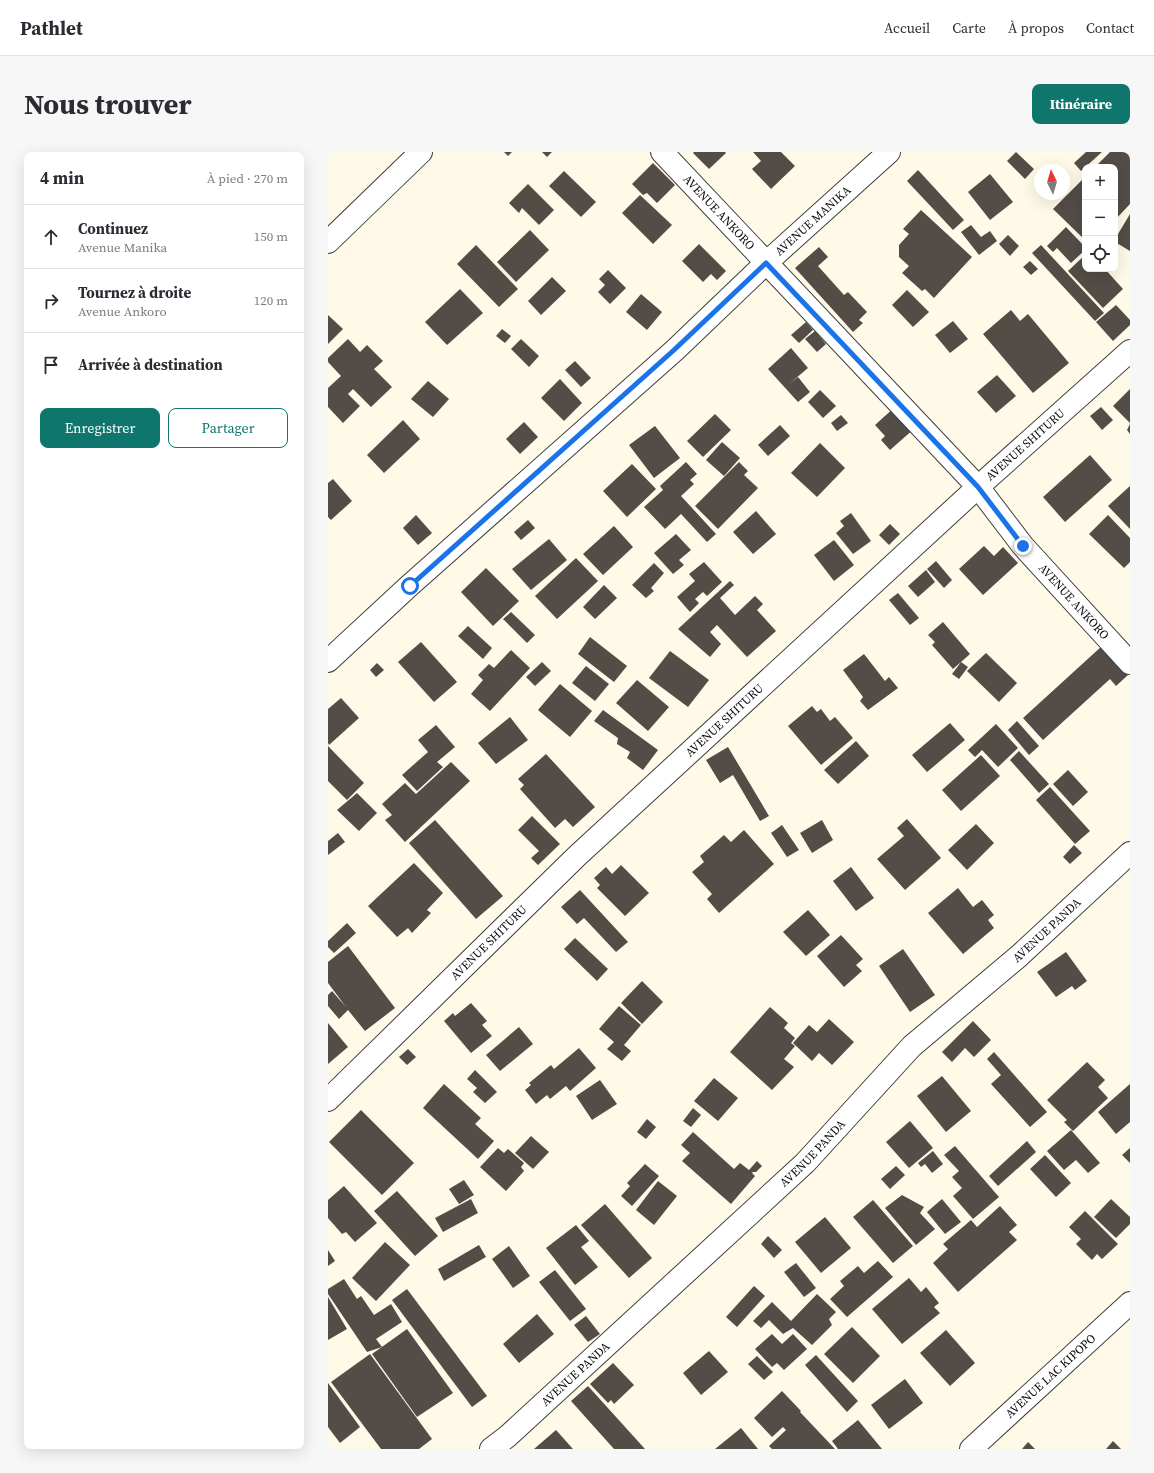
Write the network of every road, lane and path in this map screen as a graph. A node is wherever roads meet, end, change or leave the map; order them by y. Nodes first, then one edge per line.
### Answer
1 (421, 152) edge
2 (662, 152) edge
3 (889, 152) edge
4 (328, 242) edge
5 (766, 263) junction
6 (1130, 351) edge
7 (978, 487) junction
8 (328, 662) edge
9 (1130, 663) edge
10 (1130, 853) edge
11 (328, 1100) edge
12 (1130, 1303) edge
13 (491, 1449) edge
14 (971, 1449) edge

1 - 4 street
2 - 5 street, AVENUE ANKORO
3 - 5 street, AVENUE MANIKA
5 - 7 street, AVENUE ANKORO
5 - 8 street, AVENUE MANIKA
6 - 7 street, AVENUE SHITURU
7 - 9 street, AVENUE ANKORO
7 - 11 street, AVENUE SHITURU
10 - 13 street, AVENUE PANDA
12 - 14 street, AVENUE LAC KIPOPO

